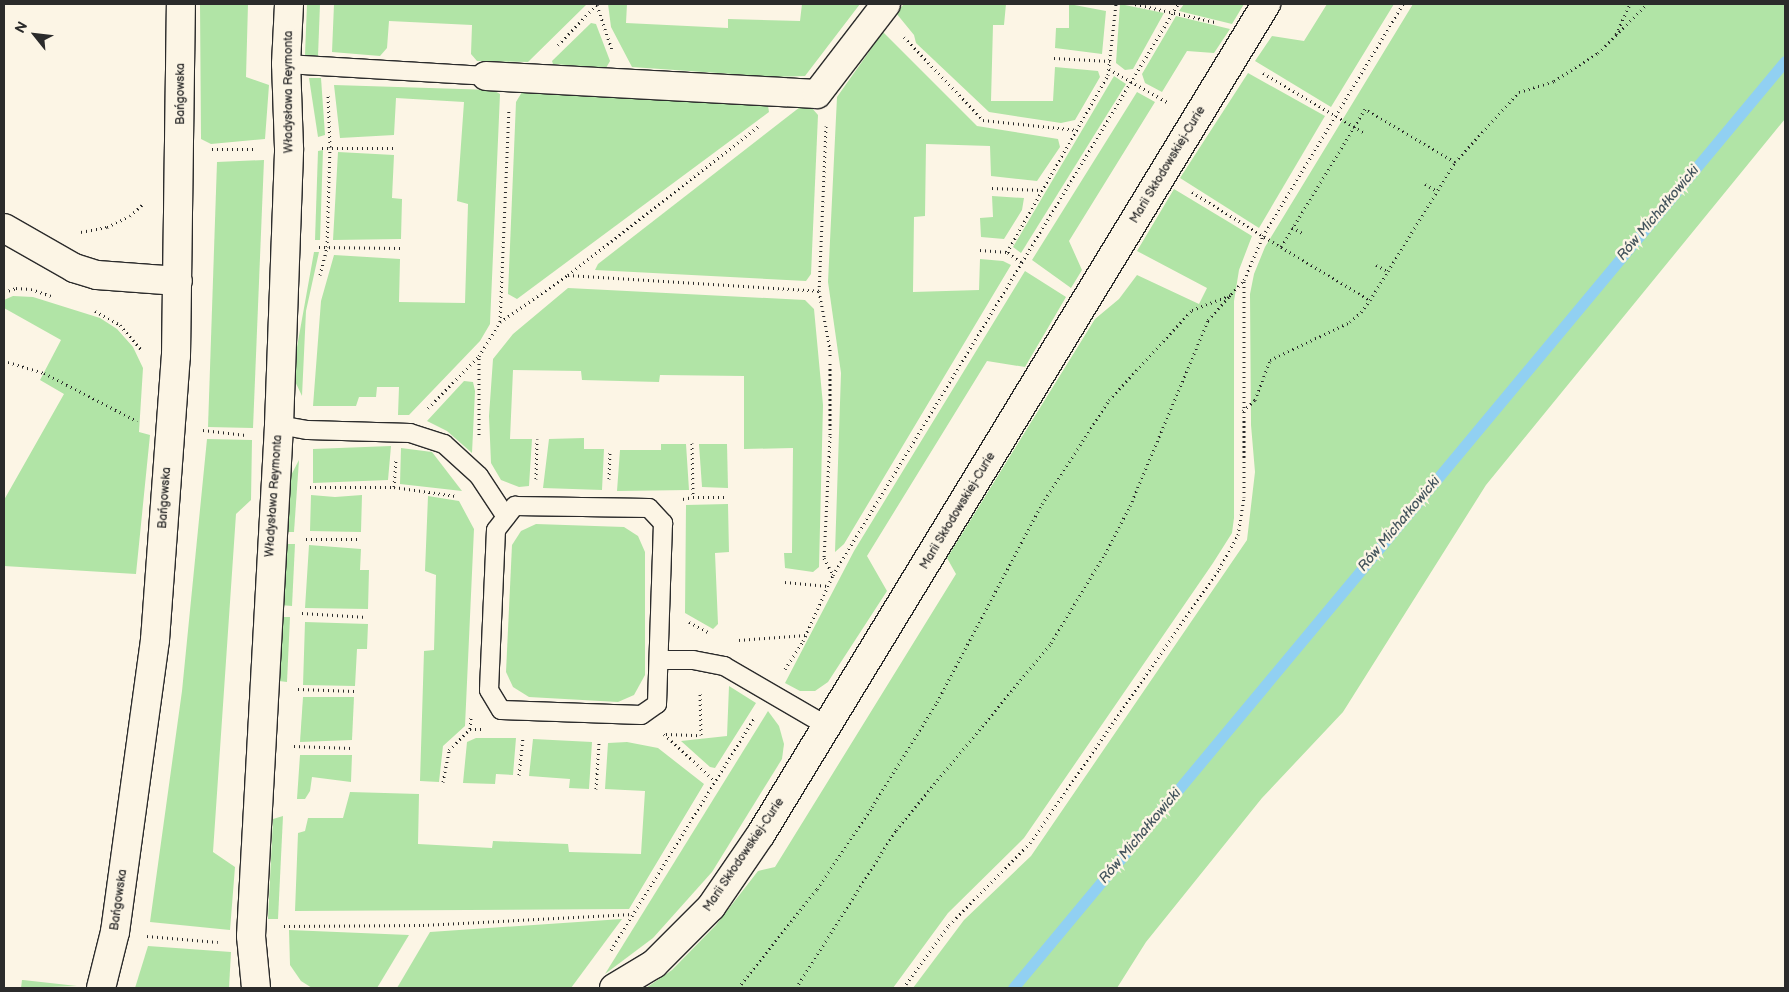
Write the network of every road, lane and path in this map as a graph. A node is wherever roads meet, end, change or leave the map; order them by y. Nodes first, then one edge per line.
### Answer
1 (181, 4) edge
2 (290, 4) edge
3 (597, 4) edge
4 (886, 4) edge
5 (1116, 4) edge
6 (1135, 4) edge
7 (1178, 4) edge
8 (1266, 4) edge
9 (1403, 4) edge
10 (1630, 4) edge
11 (1648, 4) edge
12 (1173, 12) junction
13 (901, 33) dead end
14 (1247, 34) junction
15 (1614, 37) junction
16 (556, 47) dead end
17 (1054, 58) dead end
18 (1110, 61) junction
19 (286, 64) junction
20 (1109, 69) junction
21 (1264, 73) dead end
22 (498, 76) junction
23 (1131, 81) junction
24 (624, 83) junction
25 (808, 94) junction
26 (1336, 115) junction
27 (1195, 118) junction
28 (1354, 126) junction
29 (1077, 130) junction
30 (1365, 133) dead end
31 (330, 148) dead end
32 (393, 148) dead end
33 (1455, 162) junction
34 (1425, 184) dead end
35 (992, 188) dead end
36 (1042, 190) junction
37 (1190, 191) dead end
38 (1437, 191) junction
39 (146, 200) dead end
40 (1292, 227) junction
41 (76, 232) dead end
42 (5, 233) edge
43 (1304, 234) dead end
44 (1263, 236) junction
45 (1281, 246) junction
46 (326, 247) dead end
47 (400, 248) dead end
48 (980, 250) dead end
49 (1008, 252) junction
50 (1021, 262) junction
51 (1376, 265) dead end
52 (1388, 271) junction
53 (568, 275) junction
54 (1244, 280) junction
55 (178, 281) junction
56 (819, 291) junction
57 (4, 292) edge
58 (1231, 295) junction
59 (58, 298) dead end
60 (1370, 300) junction
61 (85, 307) dead end
62 (500, 322) junction
63 (142, 351) dead end
64 (480, 356) junction
65 (8, 362) dead end
66 (1243, 411) junction
67 (147, 425) dead end
68 (279, 425) junction
69 (202, 430) dead end
70 (410, 433) junction
71 (253, 435) dead end
72 (537, 439) dead end
73 (692, 444) dead end
74 (610, 450) dead end
75 (479, 476) junction
76 (535, 483) dead end
77 (608, 486) dead end
78 (306, 487) dead end
79 (461, 496) dead end
80 (693, 497) junction
81 (728, 497) dead end
82 (683, 499) dead end
83 (506, 517) junction
84 (334, 539) dead end
85 (361, 539) dead end
86 (833, 575) junction
87 (785, 582) dead end
88 (828, 586) junction
89 (340, 616) dead end
90 (367, 616) dead end
91 (659, 660) junction
92 (709, 688) dead end
93 (328, 690) dead end
94 (355, 691) dead end
95 (770, 692) junction
96 (471, 709) dead end
97 (827, 726) junction
98 (470, 729) dead end
99 (666, 734) dead end
100 (524, 742) dead end
101 (324, 748) dead end
102 (352, 748) dead end
103 (449, 750) dead end
104 (598, 756) dead end
105 (519, 775) dead end
106 (443, 782) dead end
107 (596, 789) dead end
108 (633, 914) junction
109 (284, 926) dead end
110 (143, 936) dead end
111 (221, 942) dead end
112 (608, 955) dead end
113 (101, 988) edge
114 (256, 988) edge
115 (614, 988) edge
116 (738, 988) edge
117 (796, 988) edge
118 (903, 988) edge

1 - 55 street, Bańgowska
2 - 19 street, Władysława Reymonta
3 - 16 path
3 - 24 path
4 - 25 street
5 - 18 path
6 - 12 path
7 - 12 path
8 - 14 street, Marii Skłodowskiej-Curie
9 - 26 path
10 - 15 path
11 - 15 path
12 - 14 path
12 - 23 path
13 - 29 path
14 - 27 street, Marii Skłodowskiej-Curie
15 - 33 path
17 - 18 path
18 - 20 path
19 - 22 lane
19 - 68 street, Władysława Reymonta
20 - 23 path
20 - 29 path
21 - 26 path
22 - 24 street
22 - 62 path
23 - 27 path
23 - 50 path
24 - 25 street
25 - 53 path
25 - 56 path
26 - 28 path
26 - 44 path
27 - 97 street, Marii Skłodowskiej-Curie
28 - 30 path
28 - 33 path
28 - 40 path
29 - 36 path
31 - 32 path
33 - 38 path
34 - 38 path
35 - 36 path
36 - 49 path
37 - 44 path
38 - 52 path
39 - 41 path
40 - 43 path
40 - 45 path
42 - 55 street
44 - 45 path
44 - 54 path
45 - 60 path
46 - 47 path
48 - 49 path
49 - 50 path
50 - 86 path
51 - 52 path
52 - 60 path
53 - 56 path
53 - 62 path
54 - 58 path
54 - 66 path
55 - 113 street, Bańgowska
56 - 86 path
57 - 59 path
58 - 116 path
58 - 117 path
60 - 66 path
61 - 63 path
62 - 64 path
64 - 70 path
64 - 75 path
65 - 67 path
66 - 118 path
68 - 70 lane
68 - 114 street, Władysława Reymonta
69 - 71 path
70 - 75 lane
72 - 76 path
73 - 80 path
74 - 77 path
75 - 83 lane
78 - 79 path
80 - 81 path
80 - 82 path
83 - 91 lane
83 - 91 lane
84 - 85 path
86 - 88 path
87 - 88 path
88 - 95 path
89 - 90 path
91 - 95 lane
92 - 99 path
93 - 94 path
95 - 97 lane
95 - 108 path
96 - 98 path
97 - 115 street, Marii Skłodowskiej-Curie
100 - 105 path
101 - 102 path
103 - 106 path
104 - 107 path
108 - 109 path
108 - 112 path
110 - 111 path

